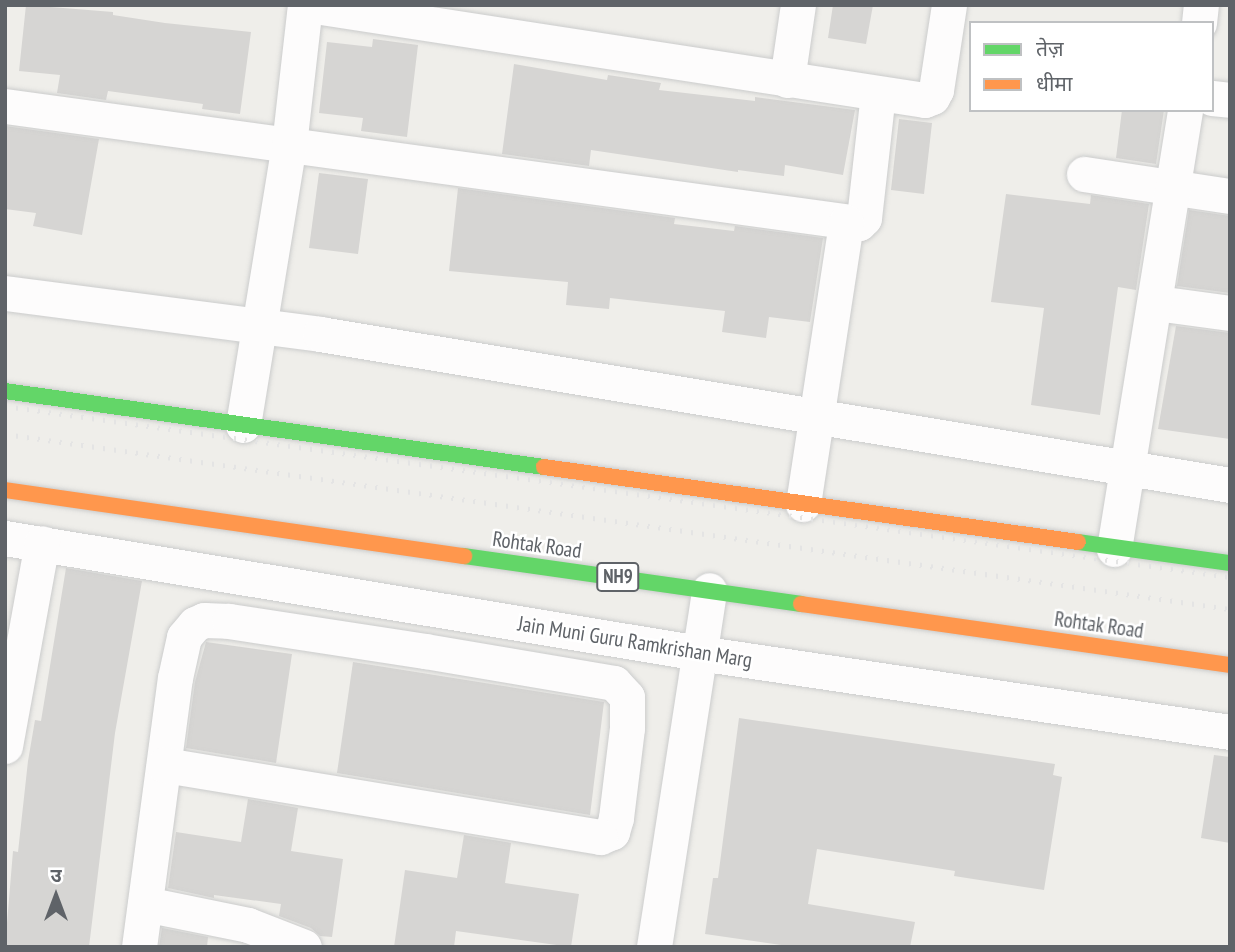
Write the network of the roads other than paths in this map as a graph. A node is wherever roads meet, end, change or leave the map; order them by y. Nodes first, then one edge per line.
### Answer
1 (307, 5) edge
2 (798, 5) edge
3 (949, 5) edge
4 (448, 16) edge
5 (956, 64) edge
6 (787, 79) junction
7 (878, 94) junction
8 (5, 106) edge
9 (1185, 112) edge
10 (289, 145) junction
11 (1084, 174) dead end
12 (1173, 187) junction
13 (1230, 196) edge
14 (846, 222) junction
15 (5, 293) edge
16 (1156, 303) junction
17 (1230, 313) edge
18 (259, 326) junction
19 (5, 391) edge
20 (818, 418) junction
21 (243, 425) junction
22 (1127, 470) junction
23 (1230, 485) edge
24 (5, 490) edge
25 (803, 504) junction
26 (5, 538) edge
27 (42, 543) junction
28 (1114, 549) junction
29 (1230, 564) edge
30 (198, 569) junction
31 (709, 590) junction
32 (184, 637) junction
33 (699, 653) junction
34 (1230, 665) edge
35 (12, 671) edge
36 (1230, 732) edge
37 (5, 746) edge
38 (164, 765) junction
39 (145, 904) junction
40 (139, 947) edge
41 (304, 947) edge
42 (654, 947) edge

1 - 4 street
1 - 10 street
2 - 6 street
3 - 5 street
4 - 6 street
5 - 7 street
6 - 7 street
7 - 14 street
8 - 10 street
9 - 12 street
10 - 14 street
10 - 18 street
11 - 12 street
12 - 13 street
12 - 16 street
14 - 20 street
15 - 18 street
16 - 17 street
16 - 22 street
18 - 20 street
18 - 21 street
19 - 21 main road
20 - 22 street
20 - 25 street
21 - 25 main road
22 - 23 street
22 - 28 street
24 - 31 main road, Rohtak Road / NH9
25 - 28 main road
26 - 27 street, Jain Muni Guru Ramkrishan Marg
27 - 30 street, Jain Muni Guru Ramkrishan Marg
27 - 35 street
28 - 29 main road
30 - 32 street
30 - 33 street, Jain Muni Guru Ramkrishan Marg
31 - 33 street
31 - 34 main road, Rohtak Road / NH9
32 - 38 street
32 - 38 street
33 - 36 street, Jain Muni Guru Ramkrishan Marg
33 - 42 street
35 - 37 street
38 - 39 street
39 - 40 street
39 - 41 street

